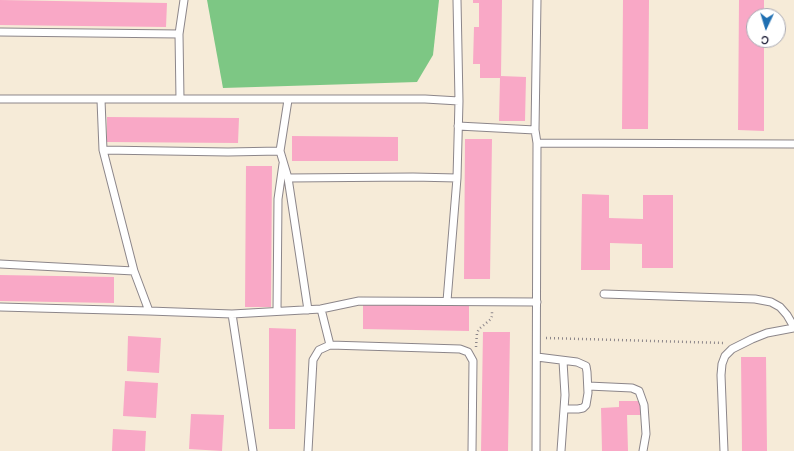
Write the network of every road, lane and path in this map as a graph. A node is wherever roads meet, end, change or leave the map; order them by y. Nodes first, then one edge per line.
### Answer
1 (184, 0) edge
2 (457, 0) edge
3 (537, 0) edge
4 (0, 32) edge
5 (179, 34) junction
6 (0, 99) edge
7 (180, 99) junction
8 (101, 100) junction
9 (288, 100) junction
10 (459, 101) junction
11 (458, 126) junction
12 (535, 130) junction
13 (537, 143) junction
14 (794, 144) edge
15 (102, 150) junction
16 (280, 151) junction
17 (284, 162) junction
18 (288, 178) junction
19 (457, 178) junction
20 (0, 264) edge
21 (134, 271) junction
22 (604, 294) dead end
23 (447, 301) junction
24 (492, 302) junction
25 (537, 302) junction
26 (0, 307) edge
27 (321, 308) junction
28 (308, 310) junction
29 (149, 311) junction
30 (277, 311) junction
31 (232, 314) junction
32 (794, 327) edge
33 (537, 338) junction
34 (743, 343) junction
35 (330, 345) junction
36 (537, 357) junction
37 (564, 360) junction
38 (473, 361) junction
39 (588, 386) junction
40 (565, 409) junction
41 (253, 451) edge
42 (308, 451) edge
43 (472, 451) edge
44 (536, 451) edge
45 (561, 451) edge
46 (643, 451) edge
47 (724, 451) edge

1 - 5 lane
2 - 10 lane
3 - 12 lane
4 - 5 lane
5 - 7 lane
6 - 8 lane
7 - 8 lane
7 - 9 lane
8 - 15 lane
9 - 10 lane
9 - 16 lane
10 - 11 lane
11 - 12 lane
11 - 19 lane
12 - 13 lane
13 - 14 lane
13 - 25 lane
15 - 16 lane
15 - 21 lane
16 - 17 lane
17 - 18 lane
17 - 30 lane
18 - 19 lane
18 - 28 lane
19 - 23 lane
20 - 21 lane
21 - 29 lane
22 - 32 lane
23 - 24 lane
23 - 27 lane
24 - 25 lane
24 - 38 path
25 - 33 lane
26 - 29 lane
27 - 28 lane
27 - 35 lane
28 - 30 lane
29 - 31 lane
30 - 31 lane
31 - 41 lane
32 - 34 lane
33 - 34 path
33 - 36 lane
34 - 47 lane
35 - 38 lane
35 - 42 lane
36 - 37 lane
36 - 44 lane
37 - 39 lane
37 - 40 lane
38 - 43 lane
39 - 40 lane
39 - 46 lane
40 - 45 lane

